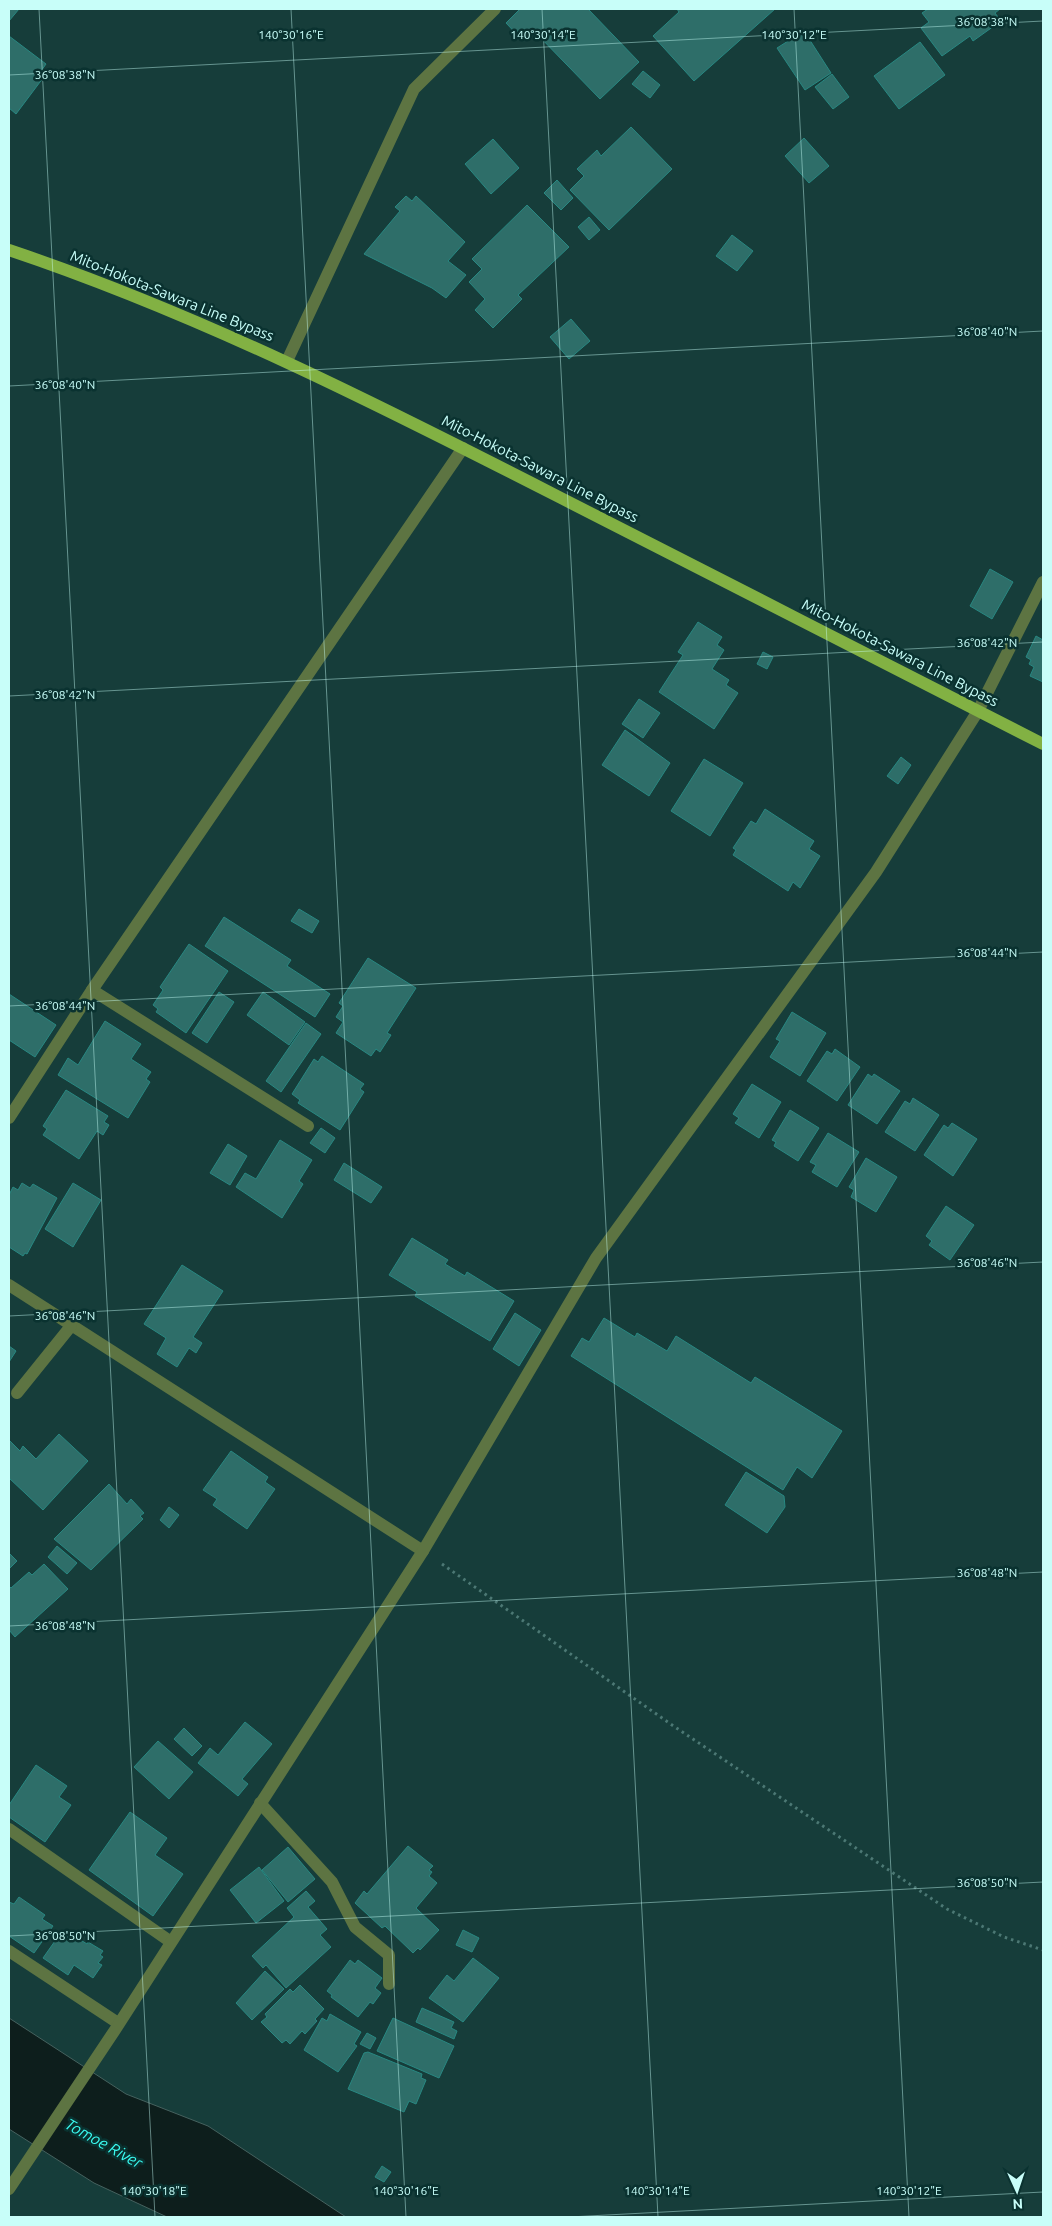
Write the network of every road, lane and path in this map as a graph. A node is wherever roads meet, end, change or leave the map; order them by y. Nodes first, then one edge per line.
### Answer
1 (495, 9) edge
2 (9, 250) edge
3 (287, 361) junction
4 (463, 448) junction
5 (1043, 582) edge
6 (978, 711) junction
7 (1043, 744) edge
8 (92, 990) junction
9 (9, 1118) edge
10 (308, 1126) dead end
11 (9, 1285) edge
12 (71, 1326) junction
13 (17, 1393) dead end
14 (423, 1551) junction
15 (260, 1803) junction
16 (9, 1829) edge
17 (171, 1942) junction
18 (1043, 1950) edge
19 (9, 1951) edge
20 (389, 1984) dead end
21 (116, 2026) junction
22 (9, 2189) edge

1 - 3 street
2 - 3 main road, Mito-Hokota-Sawara Line Bypass
3 - 4 main road, Mito-Hokota-Sawara Line Bypass
4 - 6 main road, Mito-Hokota-Sawara Line Bypass
4 - 8 street
5 - 6 street
6 - 7 main road, Mito-Hokota-Sawara Line Bypass
6 - 14 street
8 - 9 street
8 - 10 street
11 - 12 street
12 - 13 street
12 - 14 street
14 - 15 street
14 - 18 path
15 - 17 street
15 - 20 street
16 - 17 street
17 - 21 street
19 - 21 street
21 - 22 street

